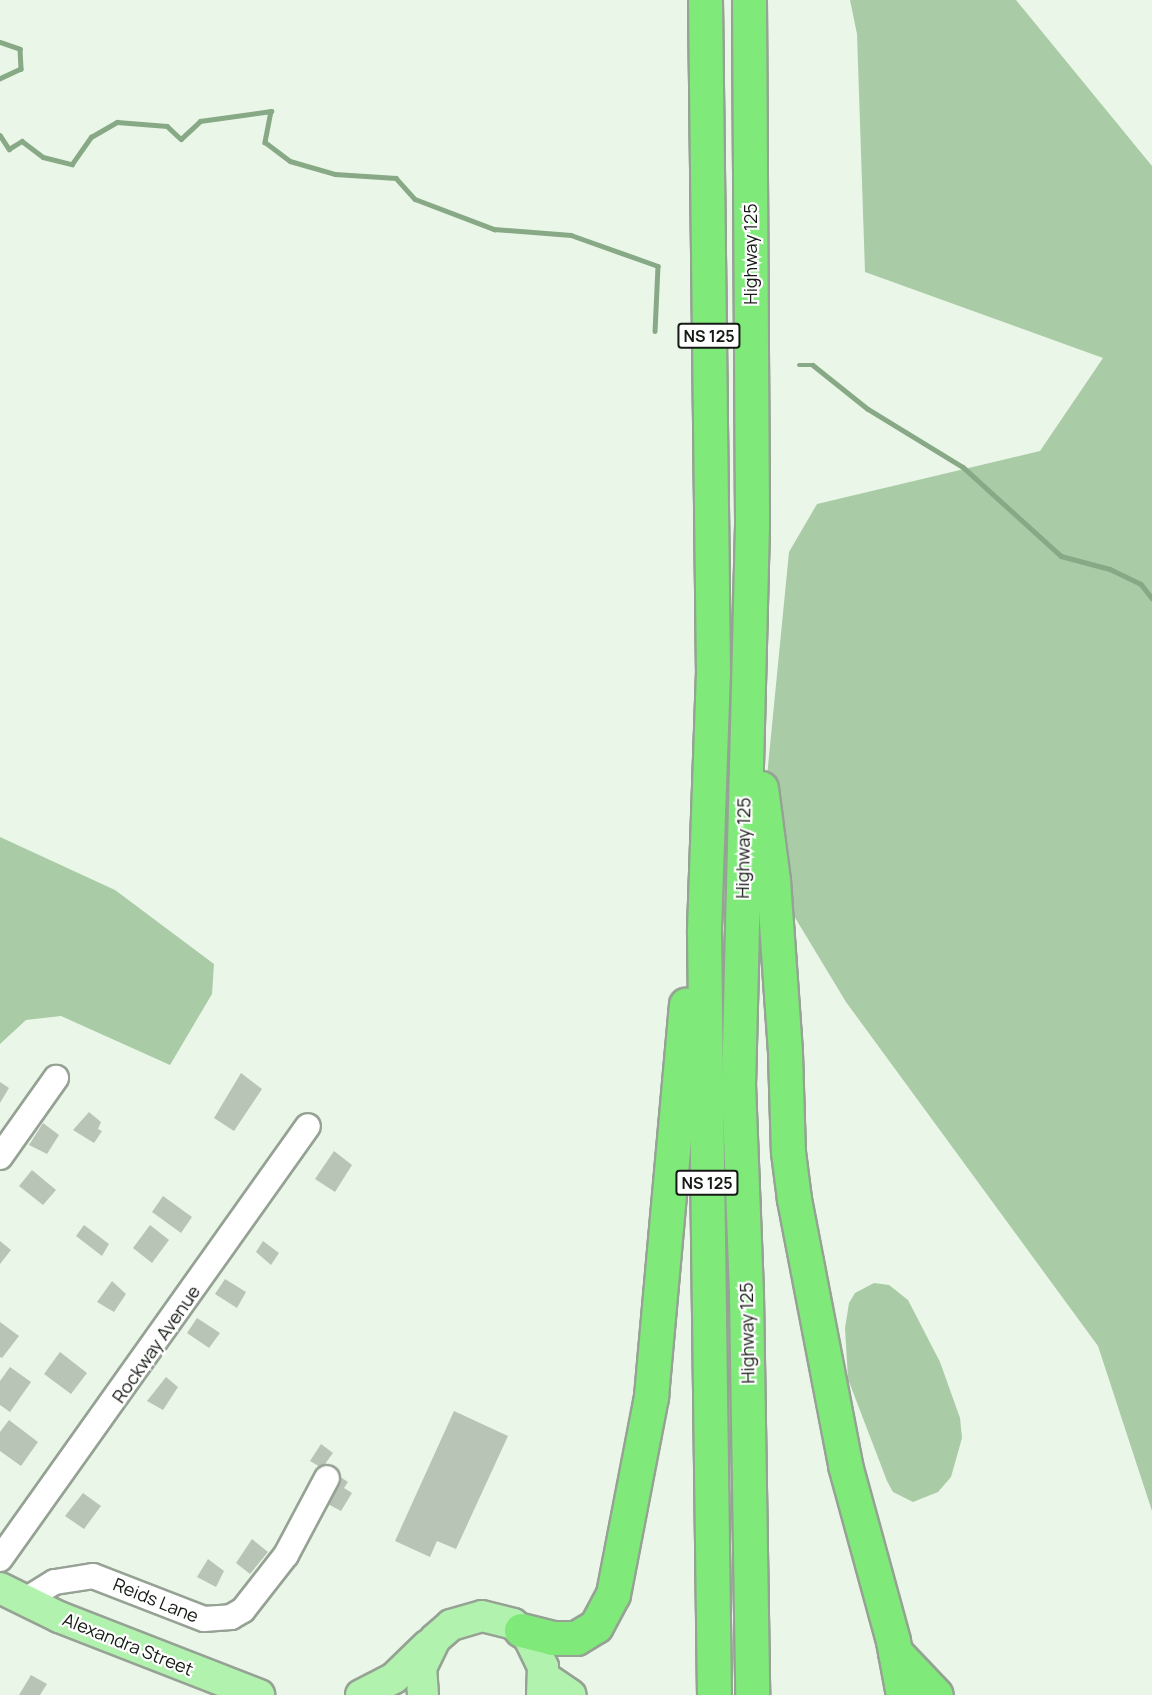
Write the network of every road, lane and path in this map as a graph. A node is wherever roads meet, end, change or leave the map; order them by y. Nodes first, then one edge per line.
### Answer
1 (705, 0) edge
2 (749, 0) edge
3 (713, 671) junction
4 (747, 673) junction
5 (56, 1078) dead end
6 (308, 1126) dead end
7 (0, 1157) edge
8 (327, 1478) dead end
9 (0, 1559) edge
10 (12, 1595) edge
11 (521, 1630) junction
12 (435, 1639) junction
13 (895, 1652) junction
14 (543, 1686) edge
15 (421, 1694) edge
16 (259, 1695) edge
17 (361, 1695) edge
18 (571, 1695) edge
19 (714, 1695) edge
20 (752, 1695) edge
21 (903, 1695) edge
22 (936, 1695) edge

1 - 3 highway, Highway 125 / NS 125
2 - 4 highway, Highway 125 / NS 125
3 - 11 highway
3 - 19 highway, Highway 125 / NS 125
4 - 13 highway
4 - 20 highway, Highway 125 / NS 125
5 - 7 street
6 - 9 street, Rockway Avenue
8 - 10 street, Reids Lane
10 - 16 main road, Alexandra Street
11 - 12 main road
11 - 14 main road
12 - 15 main road
12 - 17 main road
13 - 21 highway
13 - 22 highway
14 - 18 main road

